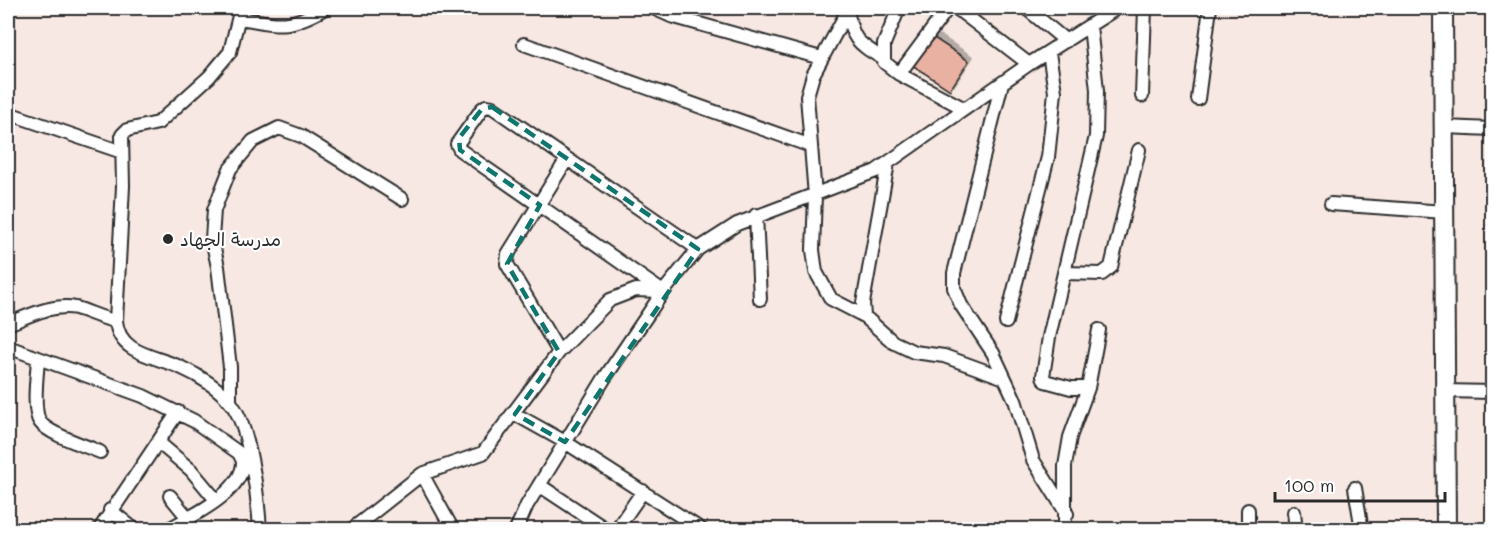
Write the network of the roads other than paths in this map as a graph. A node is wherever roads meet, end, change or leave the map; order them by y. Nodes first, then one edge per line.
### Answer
1 (326, 8) edge
2 (653, 8) edge
3 (899, 8) edge
4 (948, 8) edge
5 (956, 8) edge
6 (1026, 8) edge
7 (1117, 8) edge
8 (1145, 8) edge
9 (1210, 8) edge
10 (1443, 8) edge
11 (847, 9) edge
12 (241, 13) edge
13 (1090, 26) junction
14 (1066, 41) junction
15 (524, 44) dead end
16 (1049, 53) junction
17 (821, 58) junction
18 (882, 58) junction
19 (1029, 64) junction
20 (899, 74) junction
21 (1002, 83) junction
22 (1142, 96) dead end
23 (1198, 99) dead end
24 (965, 109) junction
25 (8, 113) edge
26 (1444, 127) junction
27 (1492, 129) edge
28 (811, 146) junction
29 (1139, 150) dead end
30 (122, 152) junction
31 (567, 159) junction
32 (888, 163) junction
33 (815, 196) junction
34 (402, 199) dead end
35 (1330, 204) dead end
36 (540, 206) junction
37 (1445, 212) junction
38 (756, 215) junction
39 (698, 249) junction
40 (1065, 273) junction
41 (663, 292) junction
42 (760, 299) dead end
43 (864, 316) junction
44 (116, 321) junction
45 (1006, 322) dead end
46 (8, 324) edge
47 (1099, 330) dead end
48 (8, 352) edge
49 (559, 352) junction
50 (38, 360) junction
51 (1002, 377) junction
52 (1088, 388) junction
53 (1444, 391) junction
54 (1492, 392) edge
55 (230, 401) junction
56 (178, 412) junction
57 (514, 414) junction
58 (158, 442) junction
59 (565, 442) junction
60 (100, 452) dead end
61 (422, 474) junction
62 (539, 484) junction
63 (1355, 488) dead end
64 (643, 491) junction
65 (170, 496) dead end
66 (216, 500) junction
67 (110, 510) junction
68 (1248, 510) dead end
69 (1294, 512) dead end
70 (1066, 514) junction
71 (188, 518) junction
72 (700, 529) edge
73 (99, 530) edge
74 (135, 530) edge
75 (167, 530) edge
76 (260, 530) edge
77 (351, 530) edge
78 (453, 530) edge
79 (516, 530) edge
80 (607, 530) edge
81 (616, 530) edge
82 (1065, 530) edge
83 (1248, 530) edge
84 (1296, 530) edge
85 (1362, 530) edge
86 (1446, 530) edge

1 - 12 street
2 - 17 street
3 - 18 street
4 - 20 street
5 - 19 street
6 - 14 street
7 - 13 street
8 - 22 street
9 - 23 street
10 - 26 main road
11 - 17 street
11 - 18 street
12 - 30 street
13 - 14 street
13 - 40 street
14 - 16 street
15 - 28 street
16 - 19 street
16 - 45 street
17 - 28 street
18 - 20 street
19 - 21 street
20 - 24 street
21 - 24 street
21 - 51 street
24 - 32 street
25 - 30 street
26 - 27 street
26 - 37 main road
28 - 33 street
29 - 40 street
30 - 44 street
31 - 36 street
31 - 36 street
31 - 39 street
32 - 33 street
32 - 43 street
33 - 38 street
33 - 43 street
34 - 55 street
35 - 37 street
36 - 41 street
36 - 49 street
37 - 53 main road
38 - 39 street
38 - 42 street
39 - 41 street
40 - 52 street
41 - 49 street
41 - 59 street
43 - 51 street
44 - 46 street
44 - 55 street
47 - 52 street
48 - 50 street
49 - 57 street
50 - 56 street
50 - 60 street
51 - 70 street
52 - 70 street
53 - 54 street
53 - 86 main road
55 - 76 street
56 - 58 street
56 - 66 street
57 - 59 street
57 - 61 street
58 - 66 street
58 - 67 street
59 - 62 street
59 - 64 street
61 - 77 street
61 - 78 street
62 - 79 street
62 - 80 street
63 - 85 street
64 - 72 street
64 - 81 street
65 - 71 street
66 - 71 street
67 - 73 street
67 - 74 street
68 - 83 street
69 - 84 street
70 - 82 street
71 - 75 street

